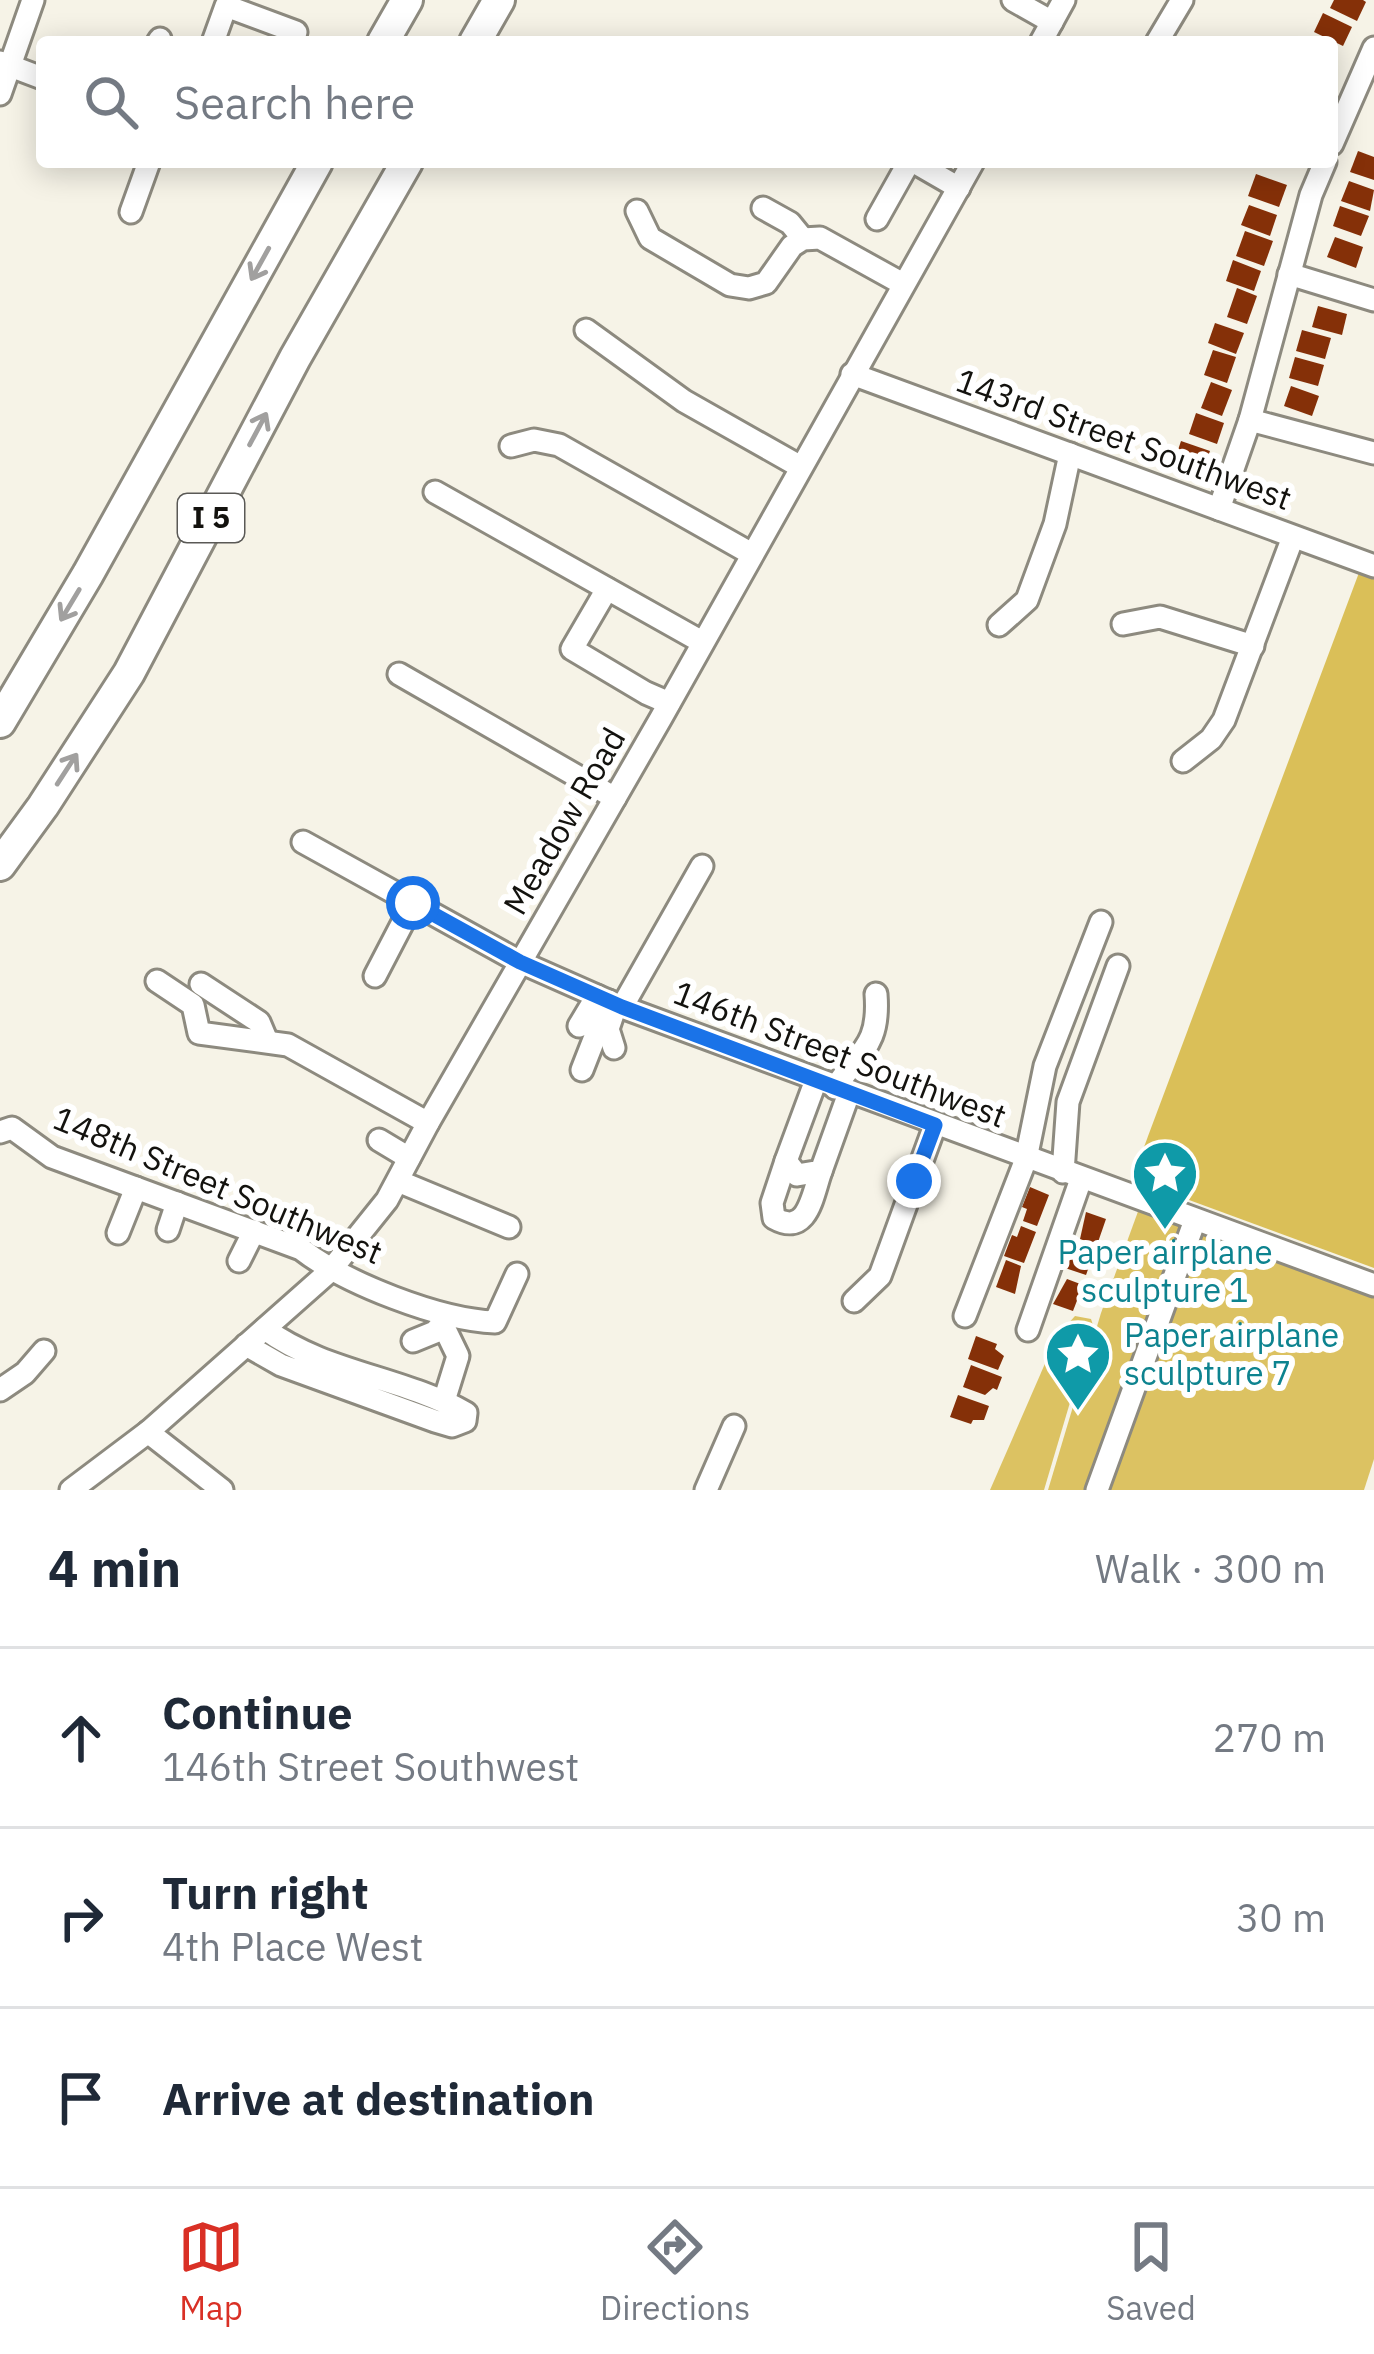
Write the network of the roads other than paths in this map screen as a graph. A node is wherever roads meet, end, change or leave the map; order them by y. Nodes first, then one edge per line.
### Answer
1 (33, 0) edge
2 (407, 0) edge
3 (499, 0) edge
4 (1012, 0) edge
5 (1064, 0) edge
6 (1182, 0) edge
7 (269, 10) edge
8 (296, 32) dead end
9 (1046, 32) edge
10 (215, 36) edge
11 (386, 36) edge
12 (478, 36) edge
13 (1161, 36) edge
14 (1374, 48) edge
15 (5, 64) edge
16 (36, 76) edge
17 (0, 94) edge
18 (1338, 130) edge
19 (147, 168) edge
20 (314, 168) edge
21 (404, 168) edge
22 (907, 168) edge
23 (922, 168) edge
24 (970, 168) edge
25 (1322, 168) edge
26 (958, 188) junction
27 (763, 208) dead end
28 (637, 211) dead end
29 (131, 212) dead end
30 (877, 219) dead end
31 (803, 239) junction
32 (1289, 274) junction
33 (903, 284) junction
34 (1374, 301) edge
35 (586, 330) dead end
36 (852, 374) junction
37 (1250, 420) junction
38 (511, 446) dead end
39 (1374, 453) edge
40 (1070, 454) junction
41 (799, 466) junction
42 (435, 492) dead end
43 (1219, 509) junction
44 (1293, 536) junction
45 (750, 553) junction
46 (1374, 566) edge
47 (607, 589) junction
48 (1123, 624) dead end
49 (999, 625) dead end
50 (702, 642) junction
51 (1253, 646) junction
52 (399, 674) dead end
53 (669, 703) junction
54 (0, 722) edge
55 (1183, 761) dead end
56 (615, 798) junction
57 (303, 842) dead end
58 (0, 865) edge
59 (703, 866) dead end
60 (413, 903) junction
61 (1101, 922) dead end
62 (520, 962) junction
63 (1118, 966) dead end
64 (375, 976) dead end
65 (157, 981) dead end
66 (201, 984) dead end
67 (877, 994) dead end
68 (611, 1002) junction
69 (579, 1026) dead end
70 (267, 1041) junction
71 (614, 1048) dead end
72 (583, 1070) dead end
73 (834, 1087) junction
74 (428, 1123) junction
75 (935, 1125) junction
76 (6, 1130) edge
77 (379, 1140) dead end
78 (409, 1158) junction
79 (1026, 1159) junction
80 (787, 1161) junction
81 (821, 1171) junction
82 (1072, 1176) junction
83 (398, 1180) junction
84 (136, 1189) junction
85 (177, 1203) junction
86 (1196, 1220) junction
87 (509, 1227) dead end
88 (167, 1230) dead end
89 (254, 1232) junction
90 (118, 1234) dead end
91 (239, 1261) dead end
92 (330, 1271) junction
93 (517, 1274) dead end
94 (1374, 1285) edge
95 (854, 1301) dead end
96 (965, 1316) dead end
97 (454, 1320) junction
98 (265, 1329) junction
99 (1028, 1330) dead end
100 (413, 1341) dead end
101 (246, 1345) junction
102 (44, 1351) dead end
103 (0, 1390) edge
104 (444, 1401) junction
105 (734, 1426) dead end
106 (148, 1432) junction
107 (71, 1490) edge
108 (222, 1490) edge
109 (706, 1490) edge
110 (1097, 1490) edge

1 - 15 street
2 - 11 highway
3 - 12 highway
4 - 9 street
5 - 9 street
6 - 13 street
7 - 8 street
7 - 10 street
14 - 18 street
15 - 16 street
15 - 17 street
19 - 29 street
20 -> 54 highway, I 5
58 -> 21 highway, I 5
22 - 30 street
23 - 26 street
24 - 26 street, Meadow Road
25 - 32 street
26 - 33 street, Meadow Road
27 - 31 street
28 - 31 street
31 - 33 street
32 - 34 street
32 - 37 street
33 - 36 street, Meadow Road
35 - 41 street
36 - 40 street, 143rd Street Southwest
36 - 41 street, Meadow Road
37 - 39 street
37 - 43 street
38 - 45 street
40 - 43 street, 143rd Street Southwest
40 - 49 street
41 - 45 street, Meadow Road
42 - 47 street
43 - 44 street, 143rd Street Southwest
44 - 46 street, 143rd Street Southwest
44 - 51 street
45 - 50 street, Meadow Road
47 - 50 street
47 - 53 street
48 - 51 street
50 - 53 street, Meadow Road
51 - 55 street
52 - 56 street
53 - 56 street, Meadow Road
56 - 62 street, Meadow Road
57 - 60 street, 146th Street Southwest
59 - 68 street
60 - 62 street, 146th Street Southwest
60 - 64 street
61 - 79 street
62 - 68 street, 146th Street Southwest
62 - 74 street, Meadow Road
63 - 82 street
65 - 70 street
66 - 70 street
67 - 73 street
68 - 69 street
68 - 71 street
68 - 72 street
68 - 73 street, 146th Street Southwest
70 - 74 street
73 - 75 street, 146th Street Southwest
73 - 80 street
73 - 81 street
74 - 78 street, Meadow Road
75 - 79 street, 146th Street Southwest
75 - 95 street
76 - 84 street, 148th Street Southwest
77 - 78 street
78 - 83 street, Meadow Road
79 - 82 street, 146th Street Southwest
79 - 96 street
80 - 81 street
80 - 81 street
82 - 86 street, 146th Street Southwest
82 - 99 street
83 - 87 street
83 - 92 street, Meadow Road
84 - 85 street, 148th Street Southwest
84 - 90 street
85 - 88 street
85 - 89 street, 148th Street Southwest
86 - 94 street, 146th Street Southwest
86 - 110 street
89 - 91 street
89 - 92 street, 148th Street Southwest
92 - 97 street, 148th Street Southwest
92 - 98 street, Meadow Road
93 - 97 street
97 - 100 street
97 - 104 street
98 - 101 street, Meadow Road
98 - 104 street
101 - 104 street
101 - 106 street, Meadow Road
102 - 103 street
105 - 109 street
106 - 107 street, Meadow Road
106 - 108 street

